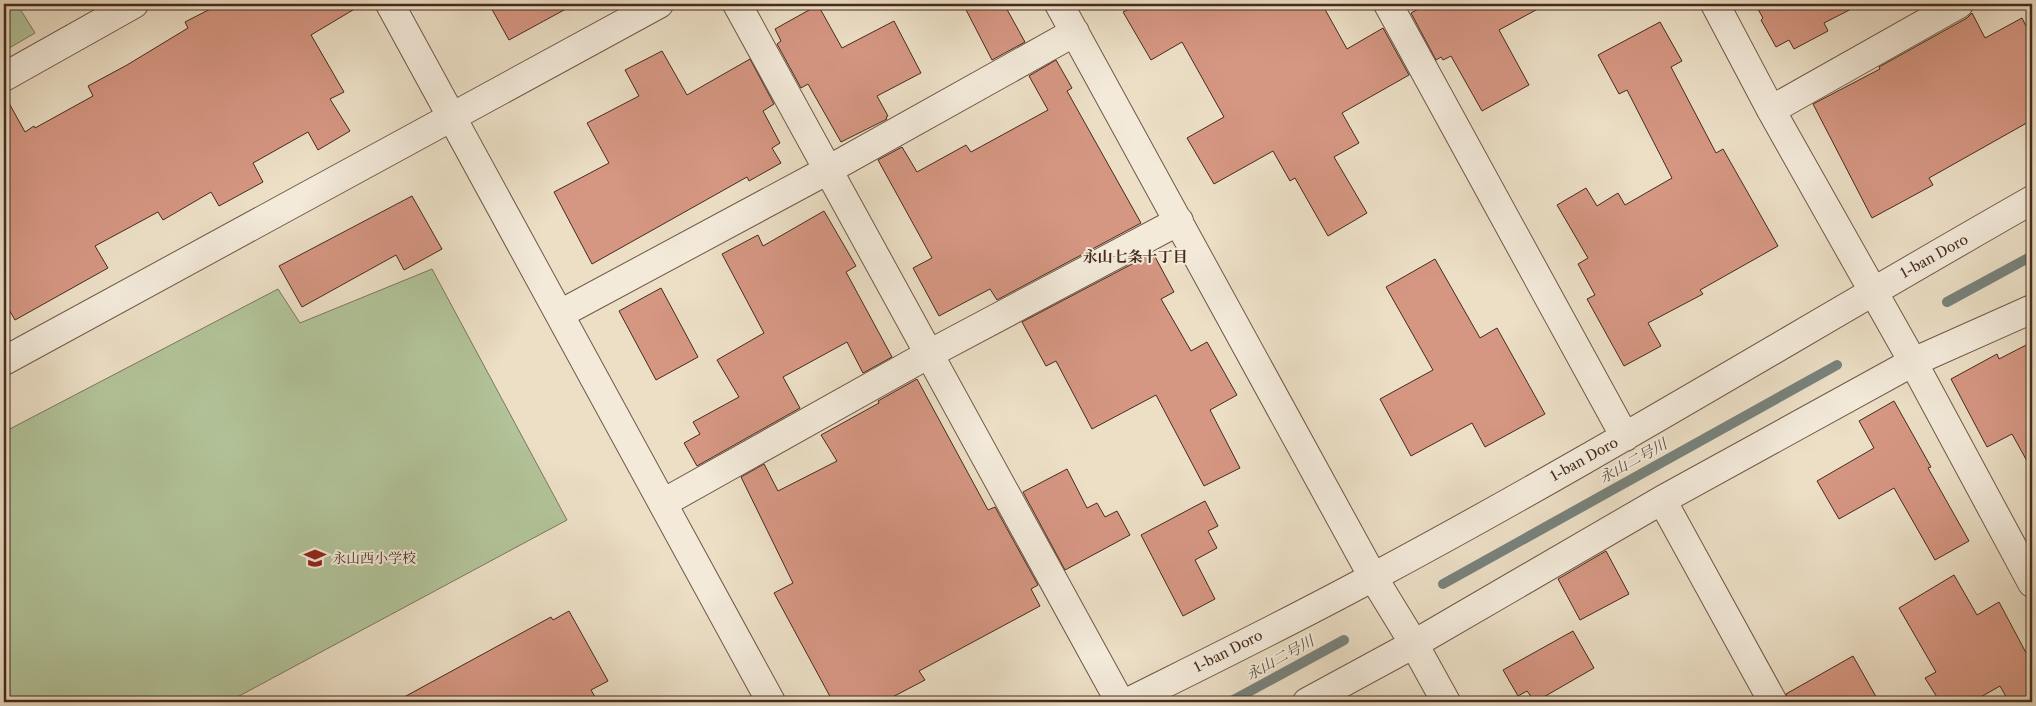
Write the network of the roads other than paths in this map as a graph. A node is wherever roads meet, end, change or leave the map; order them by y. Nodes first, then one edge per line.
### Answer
1 (134, 4) edge
2 (390, 4) edge
3 (659, 4) edge
4 (737, 4) edge
5 (1059, 4) edge
6 (1388, 4) edge
7 (1715, 4) edge
8 (1959, 4) edge
9 (1075, 32) junction
10 (4, 77) edge
11 (1771, 110) junction
12 (452, 116) junction
13 (828, 170) junction
14 (2032, 200) edge
15 (1179, 221) junction
16 (1872, 291) junction
17 (2032, 309) edge
18 (560, 314) junction
19 (929, 354) junction
20 (4, 362) edge
21 (1913, 362) junction
22 (1625, 437) junction
23 (1662, 500) junction
24 (662, 503) junction
25 (1373, 577) junction
26 (2032, 582) edge
27 (1414, 644) junction
28 (771, 702) edge
29 (1120, 702) edge
30 (1128, 702) edge
31 (1307, 702) edge
32 (1446, 702) edge
33 (1773, 702) edge

1 - 10 street
2 - 12 street
3 - 12 street
4 - 13 street
5 - 9 street
6 - 22 street
7 - 11 street
8 - 11 street
9 - 13 street
9 - 15 street
11 - 16 street
12 - 18 street
12 - 20 street
13 - 18 street
13 - 19 street
14 - 16 street, 1-ban Doro
15 - 19 street
15 - 25 street
16 - 21 street
16 - 22 street, 1-ban Doro
17 - 21 street
18 - 24 street
19 - 24 street
19 - 29 street
21 - 23 street
21 - 26 street
22 - 25 street, 1-ban Doro
23 - 27 street
23 - 33 street
24 - 28 street
25 - 27 street
25 - 30 street, 1-ban Doro
27 - 31 street
27 - 32 street

